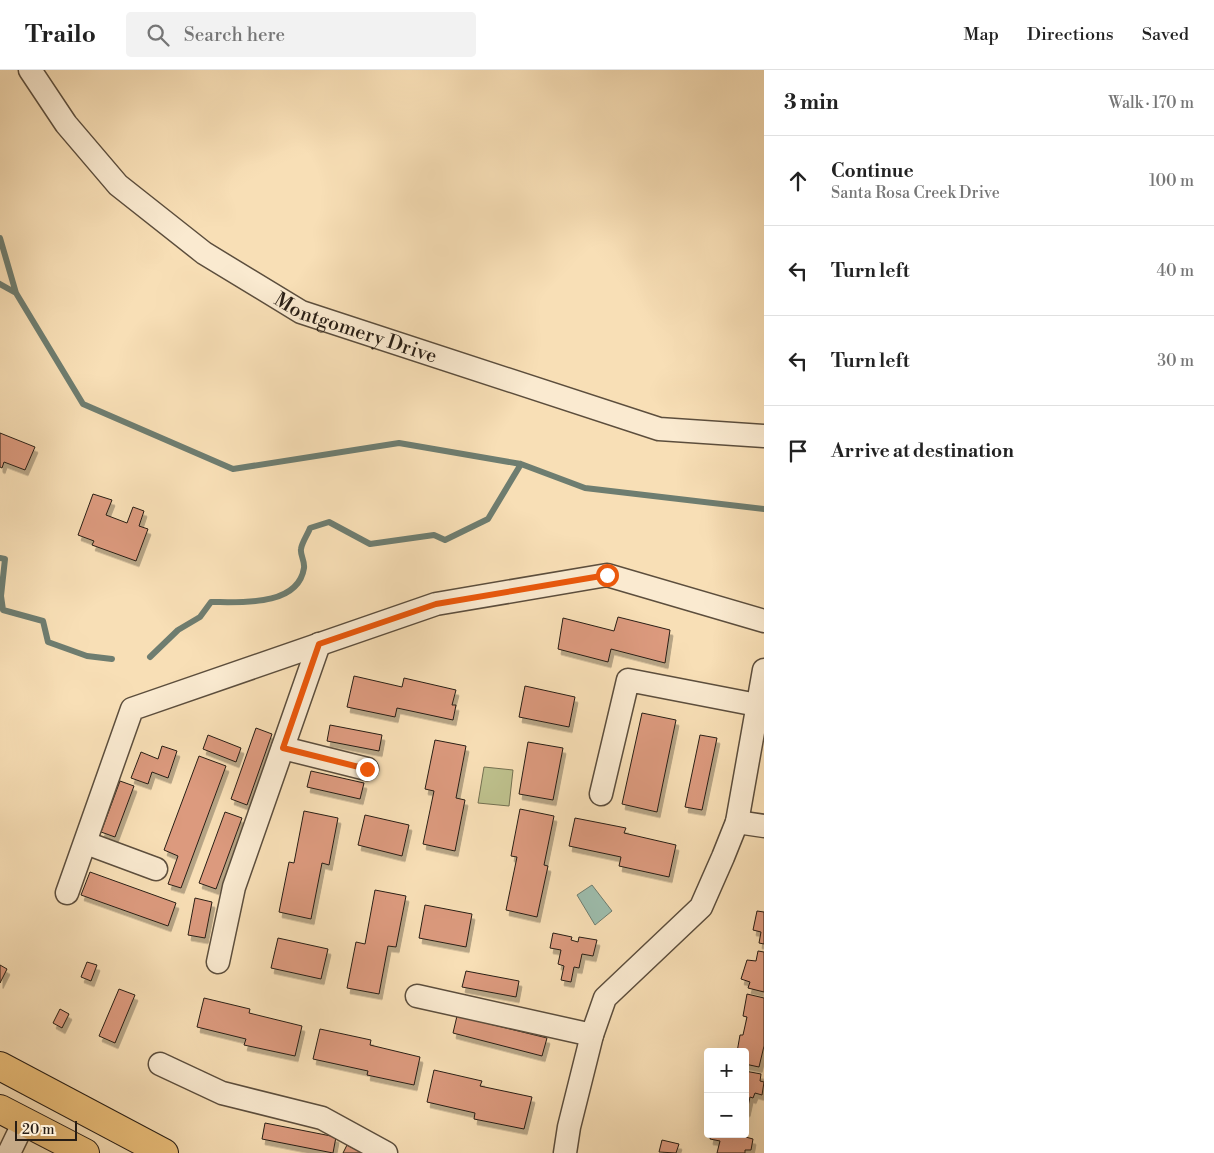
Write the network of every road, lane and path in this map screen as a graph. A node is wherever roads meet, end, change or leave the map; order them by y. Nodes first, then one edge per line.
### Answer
1 (30, 70) edge
2 (764, 436) edge
3 (764, 621) edge
4 (319, 644) junction
5 (764, 670) edge
6 (757, 705) junction
7 (283, 748) junction
8 (367, 769) dead end
9 (601, 794) dead end
10 (737, 822) junction
11 (764, 826) edge
12 (86, 843) junction
13 (156, 869) dead end
14 (67, 894) dead end
15 (218, 962) dead end
16 (417, 996) dead end
17 (592, 1035) junction
18 (160, 1064) dead end
19 (0, 1066) edge
20 (0, 1109) edge
21 (24, 1122) junction
22 (9, 1153) edge
23 (85, 1153) edge
24 (164, 1153) edge
25 (386, 1153) edge
26 (565, 1153) edge

1 - 2 street, Montgomery Drive
3 - 4 street
4 - 7 street
4 - 12 street
5 - 6 street
6 - 9 street
6 - 10 street
7 - 8 street
7 - 15 street
10 - 11 street
10 - 17 street
12 - 13 street
12 - 14 street
16 - 17 street
17 - 26 street
18 - 25 street
19 - 24 main road
20 - 21 main road
21 - 22 street
21 - 23 main road

